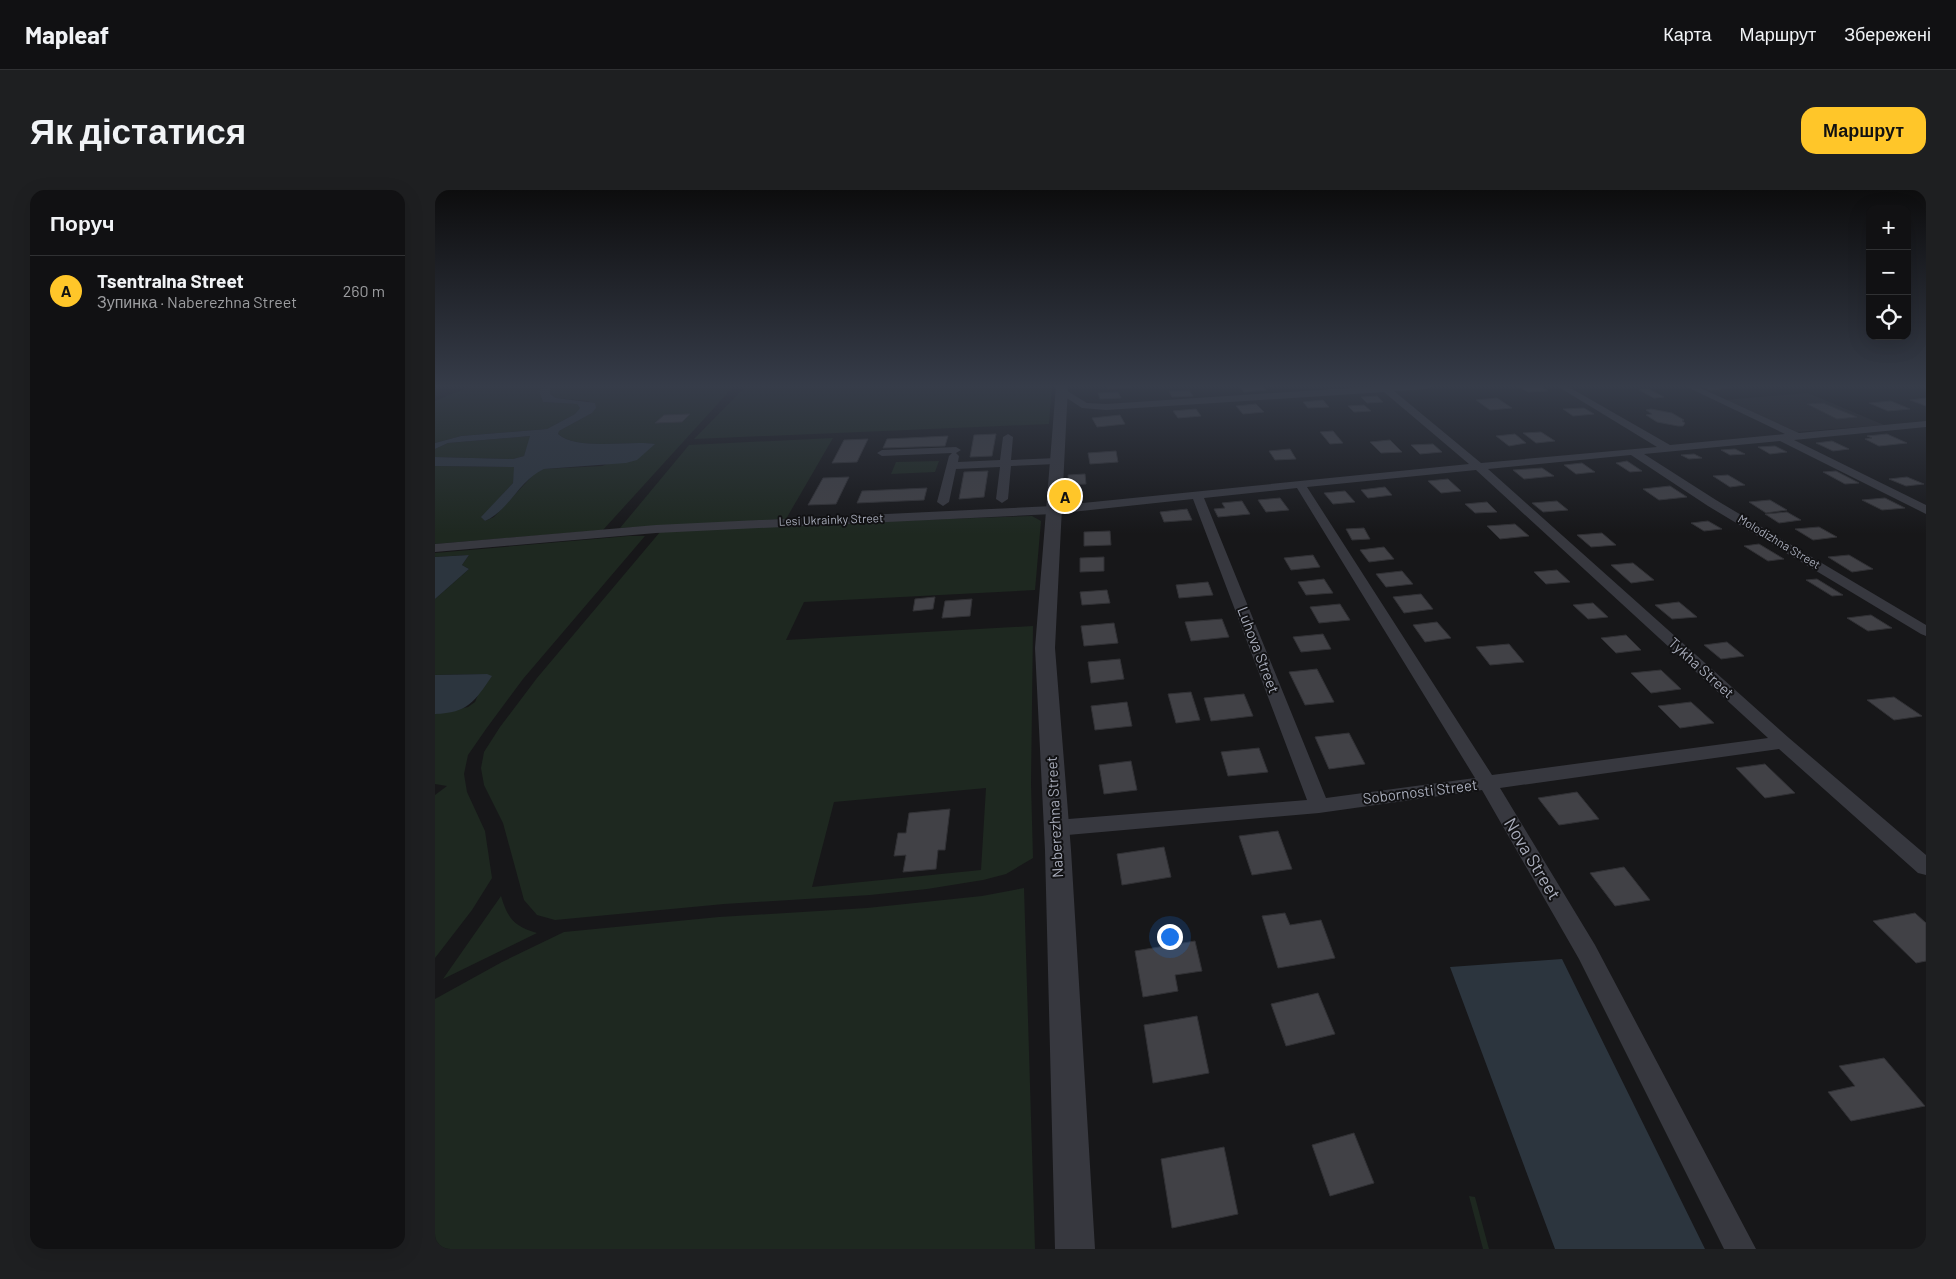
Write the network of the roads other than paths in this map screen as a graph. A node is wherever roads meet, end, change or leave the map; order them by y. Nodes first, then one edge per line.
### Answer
1 (1058, 435) edge
2 (1441, 435) edge
3 (1647, 435) edge
4 (1803, 435) edge
5 (1797, 436) joint
6 (1008, 438) dead end
7 (1782, 438) junction
8 (1669, 448) junction
9 (1633, 452) junction
10 (882, 453) dead end
11 (1056, 461) junction
12 (1006, 463) junction
13 (952, 466) junction
14 (1479, 467) junction
15 (1300, 484) junction
16 (1197, 495) junction
17 (1001, 499) dead end
18 (943, 502) dead end
19 (1053, 510) junction
20 (1926, 510) edge
21 (435, 548) edge
22 (1926, 631) edge
23 (1783, 742) junction
24 (1488, 784) junction
25 (1319, 806) junction
26 (1056, 828) junction
27 (1926, 867) edge
28 (1075, 1249) edge
29 (1740, 1249) edge

1 - 11 street, Naberezhna Street
2 - 14 street, Tykha Street
3 - 8 street
4 - 5 street, Lesi Ukrainky Street
5 - 7 street, Lesi Ukrainky Street
6 - 12 street
7 - 8 street, Lesi Ukrainky Street
7 - 20 street
8 - 9 street, Lesi Ukrainky Street
9 - 14 street, Lesi Ukrainky Street
9 - 22 street, Molodizhna Street
10 - 13 street
11 - 12 street
11 - 19 street, Naberezhna Street
12 - 13 street
12 - 17 street
13 - 18 street
14 - 15 street, Lesi Ukrainky Street
14 - 23 street, Tykha Street
15 - 16 street, Lesi Ukrainky Street
15 - 24 street, Nova Street
16 - 19 street, Lesi Ukrainky Street
16 - 25 street, Luhova Street
19 - 21 street, Lesi Ukrainky Street
19 - 26 street, Naberezhna Street
23 - 24 street, Sobornosti Street
23 - 27 street, Tykha Street
24 - 25 street, Sobornosti Street
24 - 29 street, Nova Street
25 - 26 street, Sobornosti Street
26 - 28 street, Naberezhna Street

